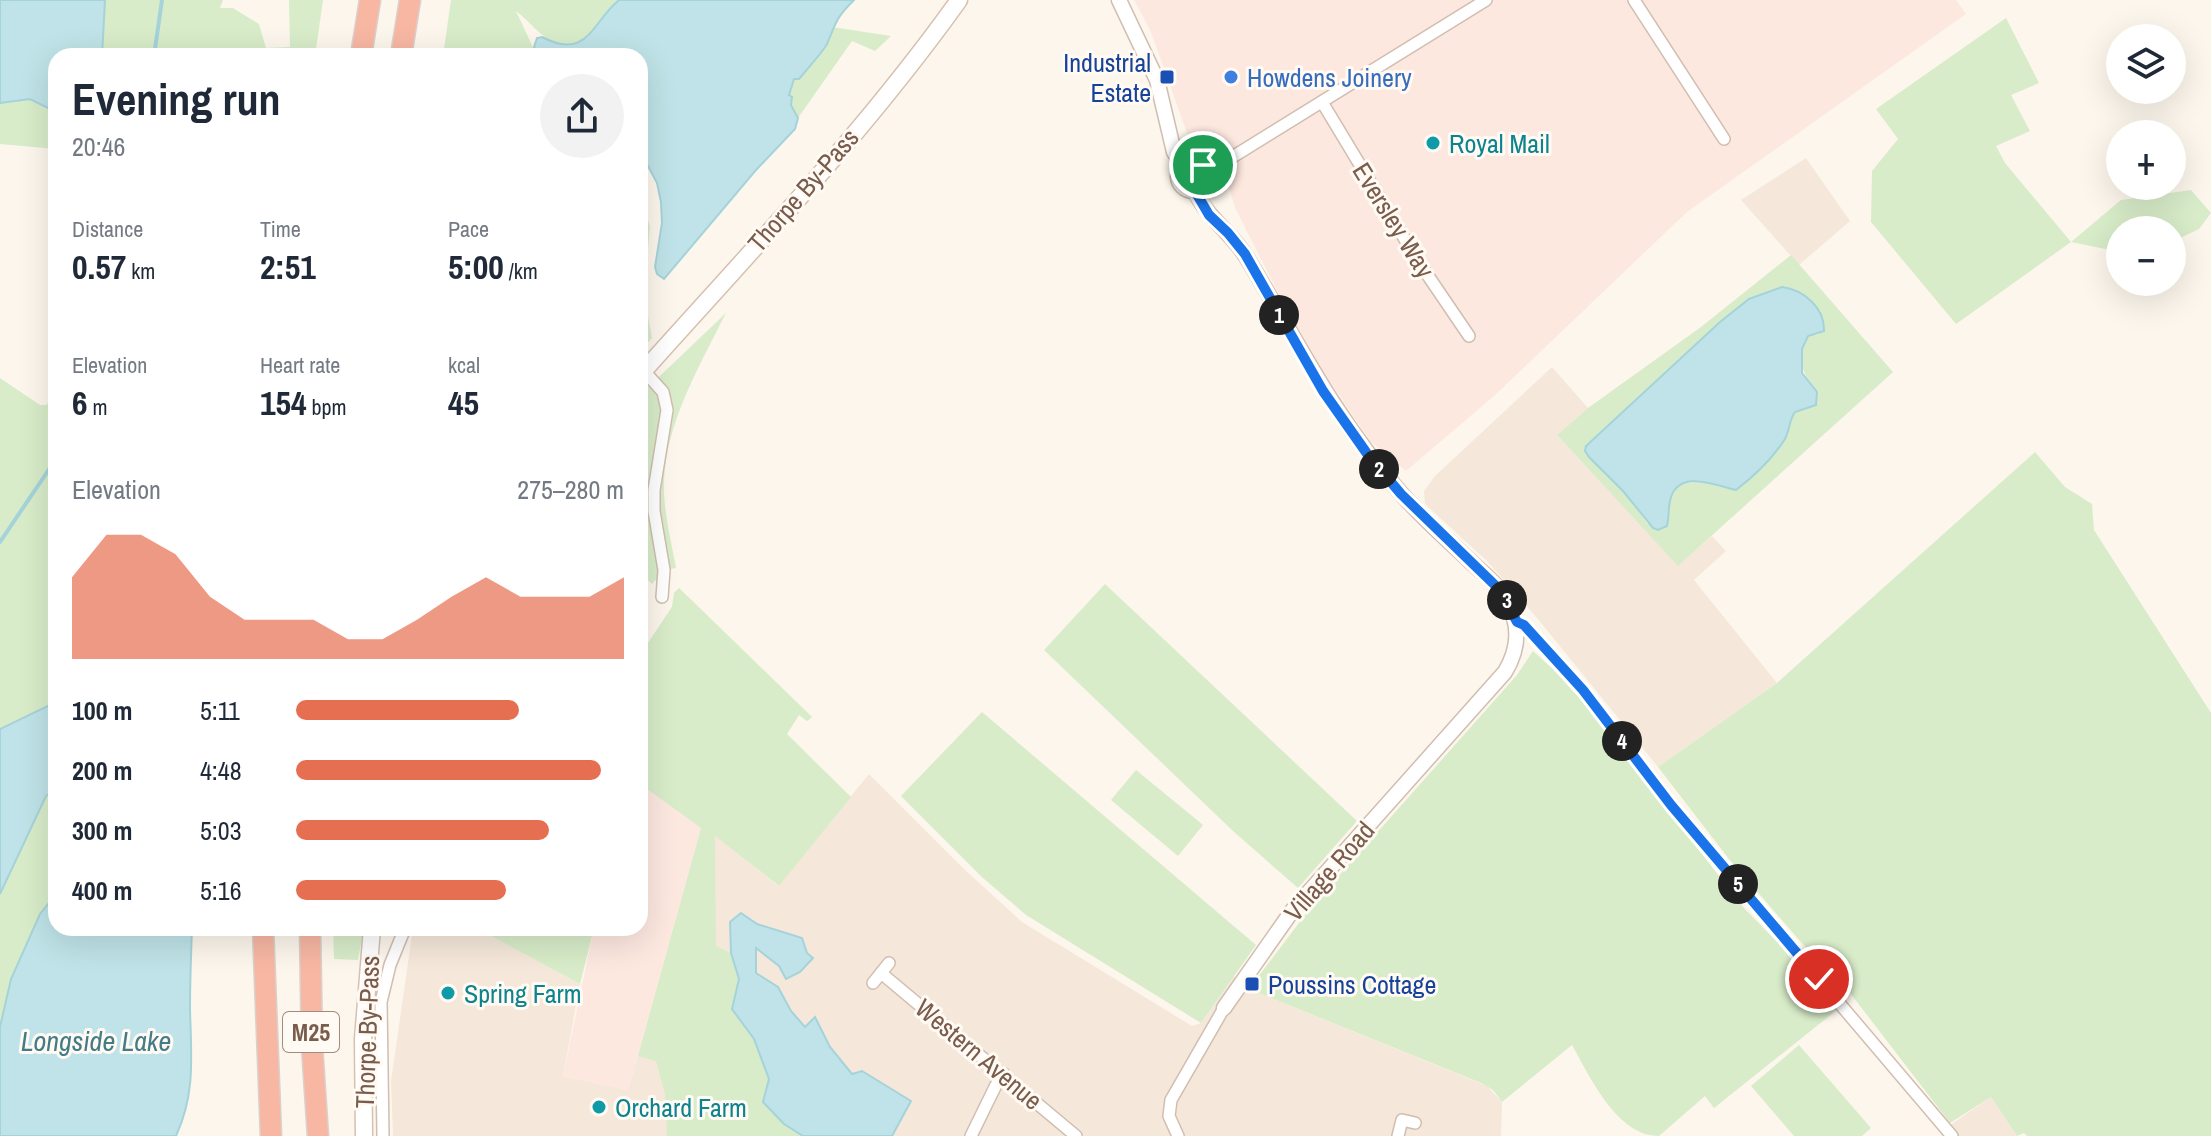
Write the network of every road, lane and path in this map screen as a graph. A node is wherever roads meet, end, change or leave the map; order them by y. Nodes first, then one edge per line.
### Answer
1 (370, 0) edge
2 (410, 0) edge
3 (959, 0) edge
4 (1119, 0) edge
5 (1486, 0) edge
6 (1634, 0) edge
7 (362, 48) edge
8 (402, 48) edge
9 (1322, 102) junction
10 (1724, 139) dead end
11 (1183, 165) junction
12 (1206, 170) junction
13 (1195, 191) junction
14 (1469, 336) dead end
15 (648, 366) edge
16 (648, 378) edge
17 (662, 597) dead end
18 (1517, 622) junction
19 (263, 936) edge
20 (310, 936) edge
21 (371, 936) edge
22 (402, 936) edge
23 (889, 963) dead end
24 (1224, 1008) joint
25 (1004, 1074) junction
26 (1415, 1123) dead end
27 (271, 1136) edge
28 (318, 1136) edge
29 (364, 1136) edge
30 (383, 1136) edge
31 (971, 1136) edge
32 (1076, 1136) edge
33 (1178, 1136) edge
34 (1398, 1136) edge
35 (1952, 1136) edge

1 - 7 highway
2 - 8 highway
3 - 15 main road, Thorpe By-Pass
4 - 11 street
5 - 9 street
6 - 10 street
9 - 12 street
9 - 14 street, Eversley Way
11 - 12 street
11 - 13 street
12 - 13 street
13 - 18 street
16 - 17 street
18 - 24 street, Village Road
18 - 35 street
19 - 27 highway, M25
20 - 28 highway, M25
21 - 29 main road, Thorpe By-Pass
22 - 30 street
23 - 25 street, Western Avenue
24 - 33 street, Village Road
25 - 31 street
25 - 32 street, Western Avenue
26 - 34 street

